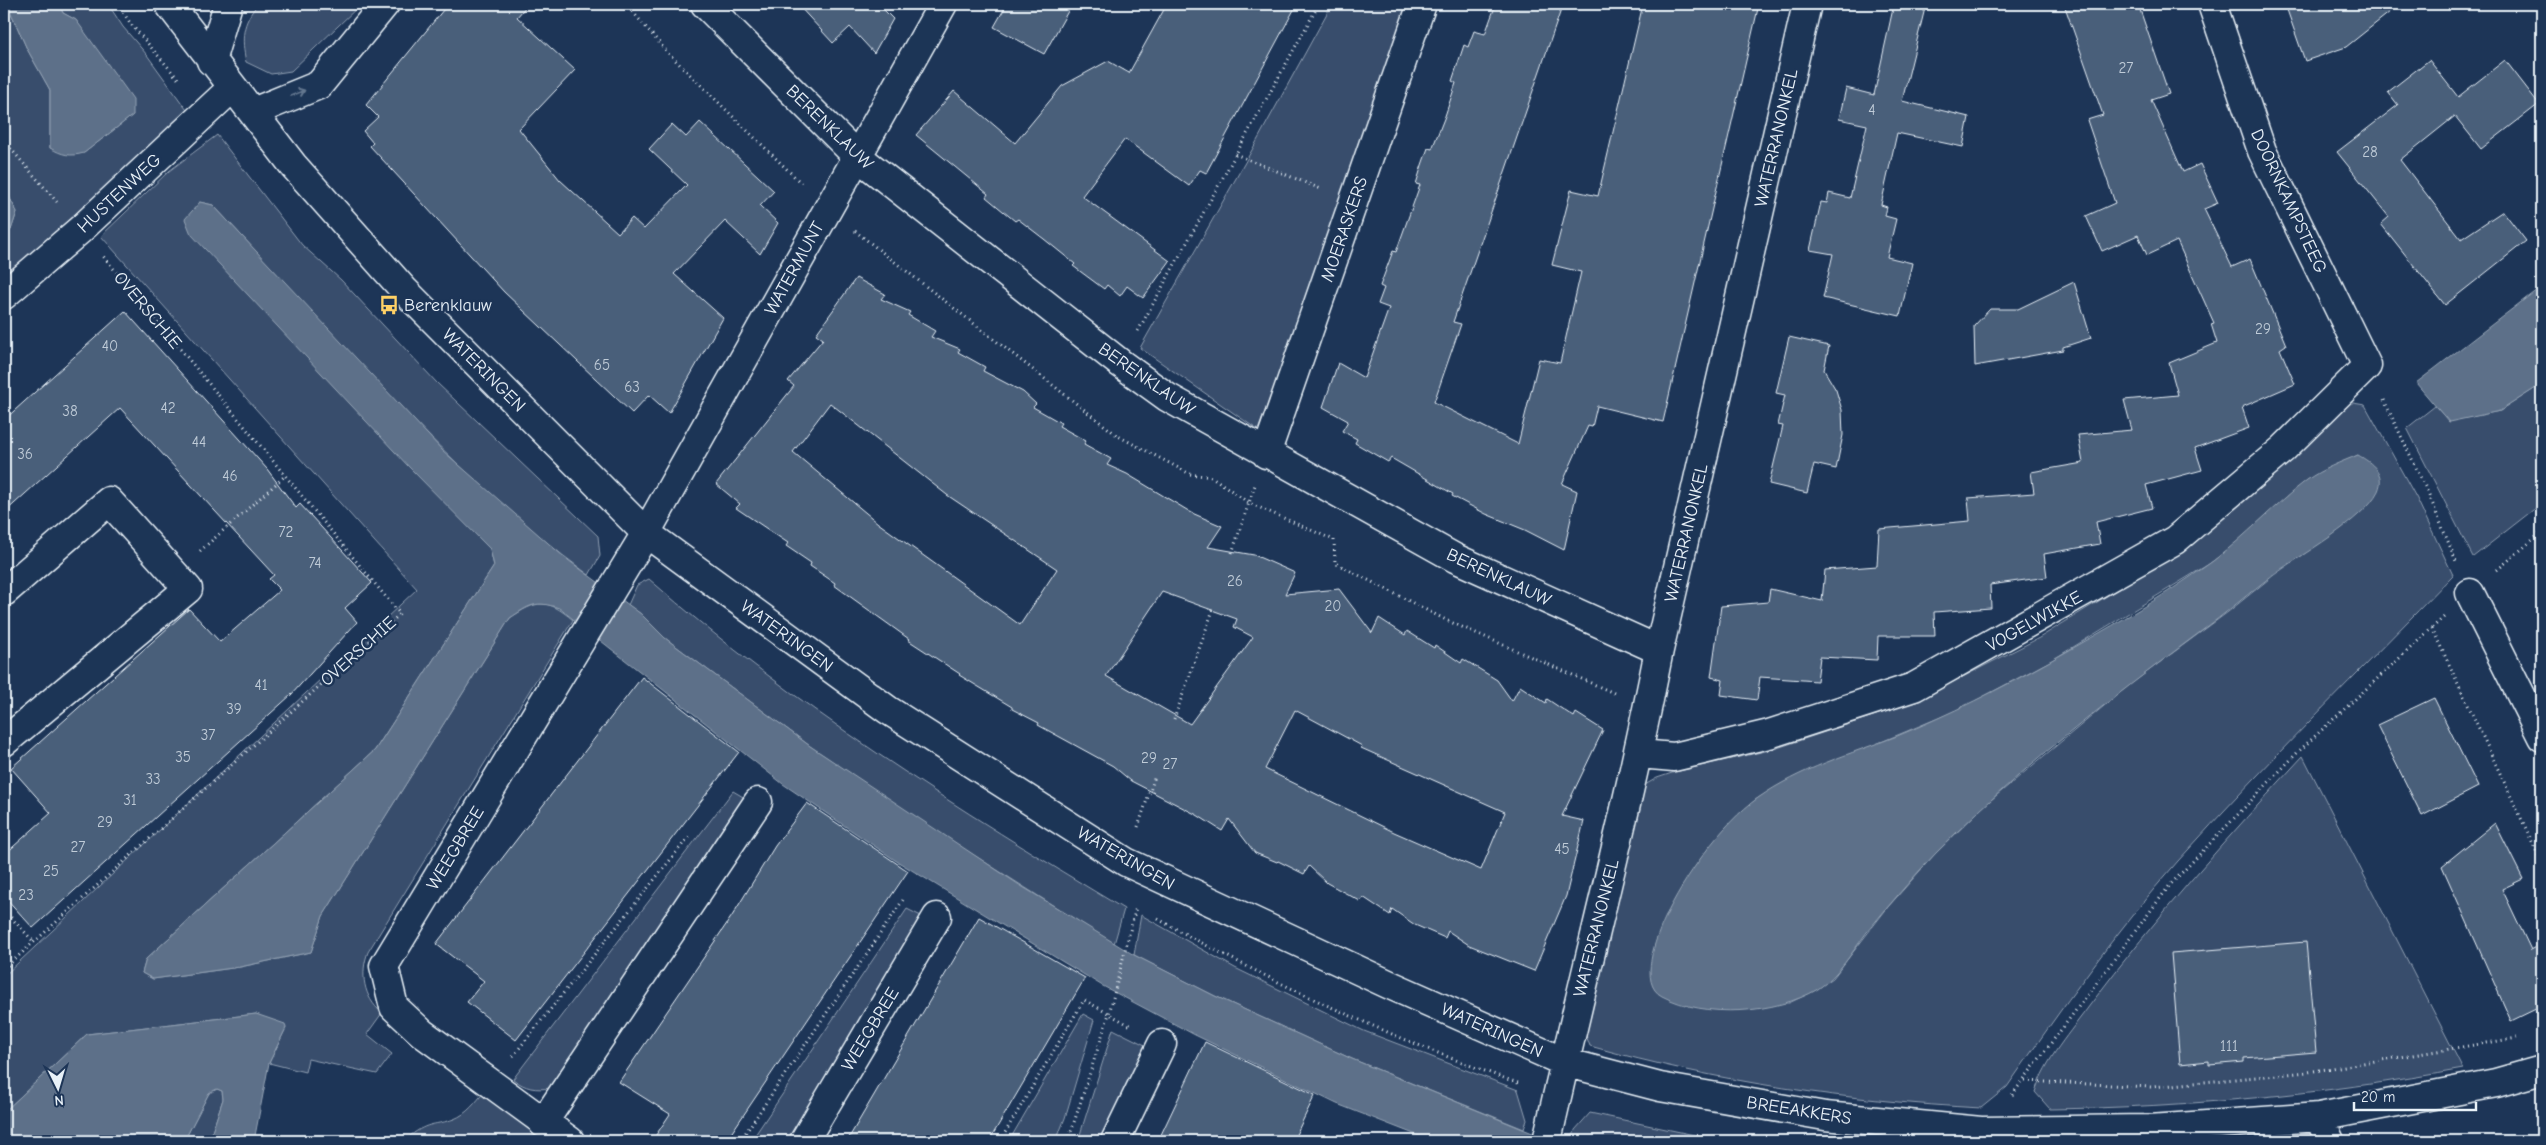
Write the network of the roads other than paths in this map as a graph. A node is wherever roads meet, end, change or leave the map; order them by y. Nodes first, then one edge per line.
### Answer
1 (169, 4) edge
2 (228, 4) edge
3 (385, 4) edge
4 (705, 4) edge
5 (943, 4) edge
6 (1422, 4) edge
7 (1807, 4) edge
8 (2212, 4) edge
9 (211, 60) junction
10 (233, 87) junction
11 (253, 112) junction
12 (857, 156) junction
13 (4, 295) edge
14 (2367, 366) joint
15 (1266, 454) junction
16 (646, 533) junction
17 (4, 592) edge
18 (2470, 593) road end
19 (1659, 650) junction
20 (2542, 737) edge
21 (4, 742) edge
22 (1639, 754) junction
23 (758, 802) dead end
24 (937, 918) road end
25 (1162, 1044) road end
26 (1564, 1062) junction
27 (2542, 1070) edge
28 (2319, 1117) junction
29 (543, 1122) junction
30 (1549, 1132) edge
31 (1979, 1136) edge
32 (570, 1141) edge
33 (804, 1141) edge
34 (1115, 1141) edge
35 (2330, 1141) edge

1 - 9 street, WATERINGEN
2 - 9 street
11 -> 3 street
4 - 12 street, BERENKLAUW
5 - 12 street, WATERMUNT
6 - 15 street, MOERASKERS
7 - 19 street, WATERRANONKEL
8 - 14 street, DOORNKAMPSTEEG
9 - 10 street, WATERINGEN
10 - 11 street, WATERINGEN
10 - 13 street, HUSTENWEG
11 - 16 street, WATERINGEN
12 - 15 street, BERENKLAUW
12 - 16 street, WATERMUNT
14 - 22 street, VOGELWIKKE
15 - 19 street, BERENKLAUW
16 - 26 street, WATERINGEN
16 - 29 street, WEEGBREE
17 - 21 street
18 - 20 street
19 - 22 street, WATERRANONKEL
22 - 26 street, WATERRANONKEL
23 - 29 street
24 - 33 street, WEEGBREE
25 - 34 street
26 - 30 street
26 - 31 street, BREEAKKERS
27 - 28 street, BREEAKKERS
28 - 31 street, BREEAKKERS
28 - 35 street
29 - 32 street, WEEGBREE

